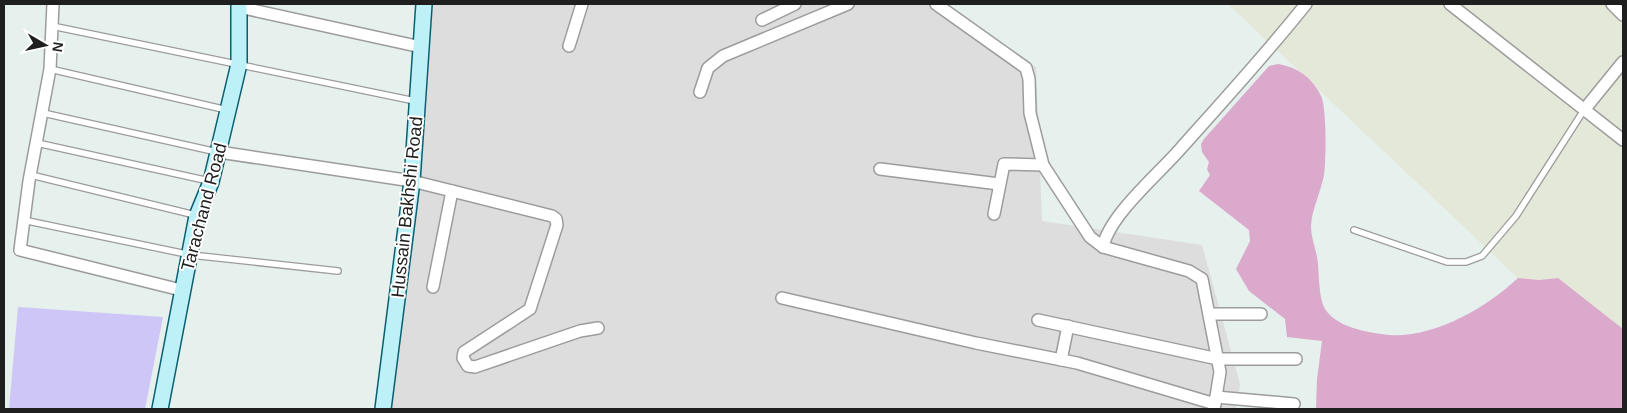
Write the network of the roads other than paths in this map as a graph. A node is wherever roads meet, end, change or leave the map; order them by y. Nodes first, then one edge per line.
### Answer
1 (53, 4) edge
2 (424, 4) edge
3 (582, 4) edge
4 (795, 4) edge
5 (848, 4) edge
6 (936, 4) edge
7 (1306, 4) edge
8 (1450, 4) edge
9 (1612, 4) edge
10 (239, 5) edge
11 (1623, 15) edge
12 (762, 20) dead end
13 (51, 26) junction
14 (569, 46) dead end
15 (421, 47) junction
16 (1623, 62) edge
17 (239, 64) junction
18 (50, 69) junction
19 (700, 92) dead end
20 (418, 102) junction
21 (230, 110) junction
22 (1584, 110) junction
23 (43, 113) junction
24 (1623, 140) edge
25 (37, 143) junction
26 (219, 152) junction
27 (1043, 165) junction
28 (880, 169) dead end
29 (31, 175) junction
30 (412, 181) junction
31 (211, 182) junction
32 (999, 184) junction
33 (452, 191) junction
34 (994, 214) dead end
35 (197, 216) junction
36 (23, 220) junction
37 (1354, 230) dead end
38 (1103, 247) junction
39 (191, 255) junction
40 (338, 271) dead end
41 (433, 287) dead end
42 (181, 290) junction
43 (782, 298) dead end
44 (1209, 314) junction
45 (1261, 314) dead end
46 (1038, 320) dead end
47 (1068, 326) junction
48 (598, 328) dead end
49 (1218, 359) junction
50 (1296, 359) dead end
51 (1061, 360) junction
52 (1215, 403) edge
53 (1294, 404) dead end
54 (160, 409) edge
55 (383, 409) edge

1 - 13 street
2 - 15 street, Hussain Bakhshi Road
3 - 14 street
4 - 12 street
5 - 19 street
6 - 27 street
7 - 38 street
8 - 22 street
9 - 11 street
10 - 15 street
10 - 17 street, Tarachand Road
13 - 17 lane
13 - 18 street
15 - 20 street, Hussain Bakhshi Road
16 - 22 street
17 - 20 lane
17 - 21 street, Tarachand Road
18 - 21 lane
18 - 23 street
20 - 30 street, Hussain Bakhshi Road
21 - 26 street, Tarachand Road
22 - 24 street
22 - 37 lane
23 - 25 street
23 - 26 lane
25 - 29 street
25 - 31 lane
26 - 30 street
26 - 31 street, Tarachand Road
27 - 32 street
27 - 38 street
28 - 32 street
29 - 35 lane
29 - 36 street
30 - 33 street
30 - 55 street, Hussain Bakhshi Road
31 - 35 street, Tarachand Road
32 - 34 street
33 - 41 street
33 - 48 street
35 - 39 street, Tarachand Road
36 - 39 lane
36 - 42 street
38 - 44 street
39 - 40 lane
39 - 42 street, Tarachand Road
42 - 54 street, Tarachand Road
43 - 51 street
44 - 45 street
44 - 49 street
46 - 47 street
47 - 49 street
47 - 51 street
49 - 50 street
49 - 52 street
51 - 52 street
52 - 53 street

